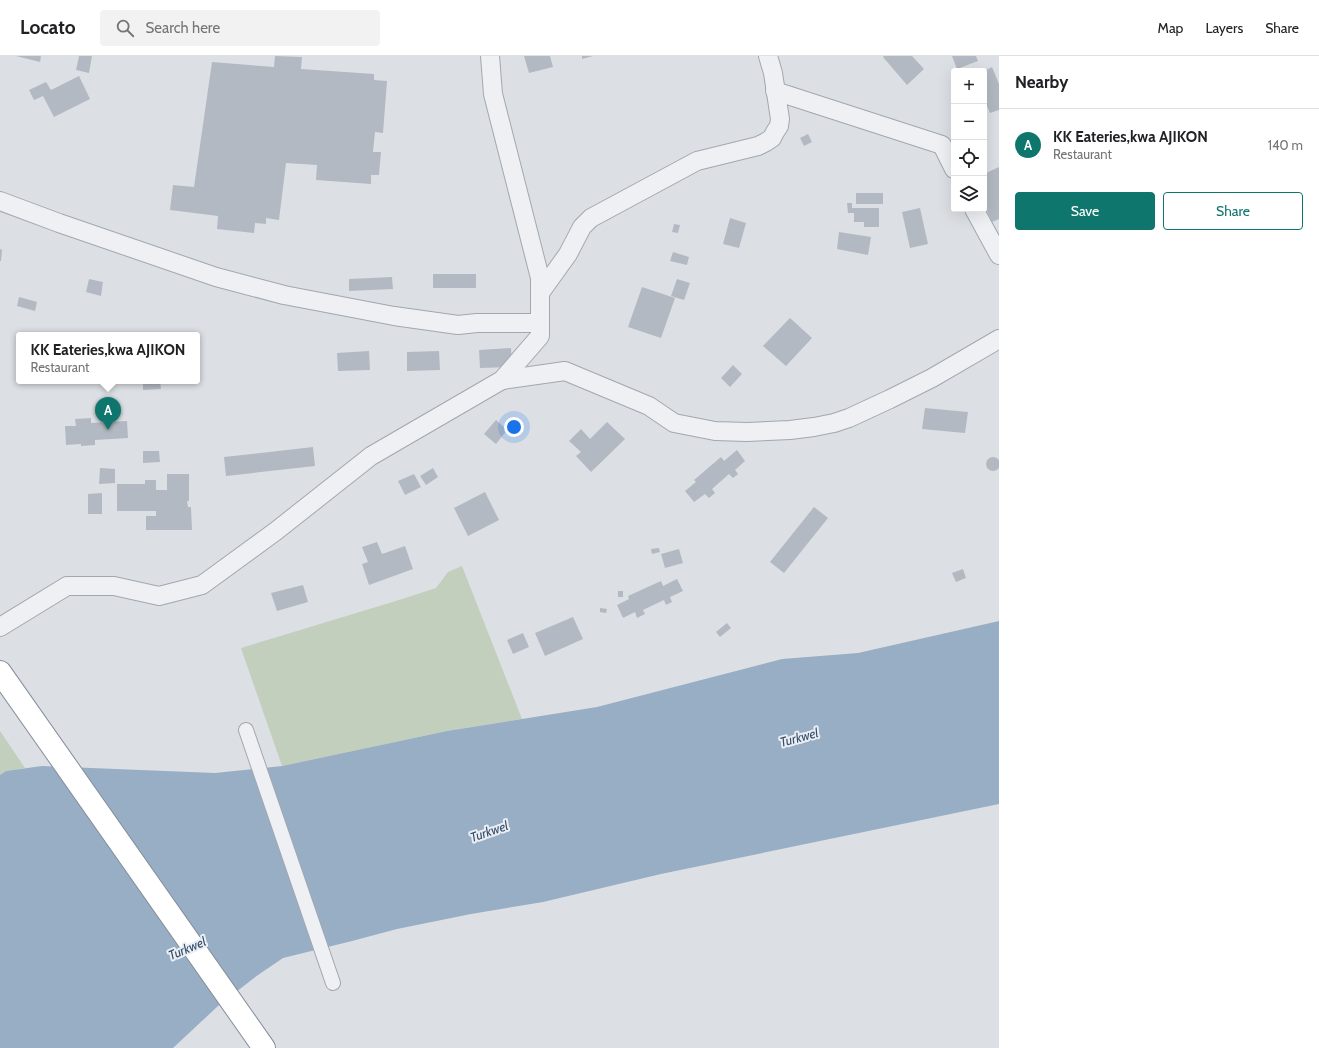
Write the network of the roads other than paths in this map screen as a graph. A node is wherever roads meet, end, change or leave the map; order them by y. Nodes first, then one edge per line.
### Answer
1 (490, 56) edge
2 (768, 56) edge
3 (776, 91) junction
4 (951, 163) edge
5 (0, 201) edge
6 (976, 212) edge
7 (999, 255) edge
8 (540, 293) junction
9 (540, 323) junction
10 (999, 339) edge
11 (502, 380) junction
12 (0, 627) edge
13 (0, 672) edge
14 (246, 730) dead end
15 (334, 983) dead end
16 (260, 1043) edge

1 - 8 street
2 - 3 street
3 - 4 street
3 - 8 street
5 - 9 street
6 - 7 street
8 - 9 street
9 - 11 street
10 - 11 street
11 - 12 street
13 - 16 highway
14 - 15 street

